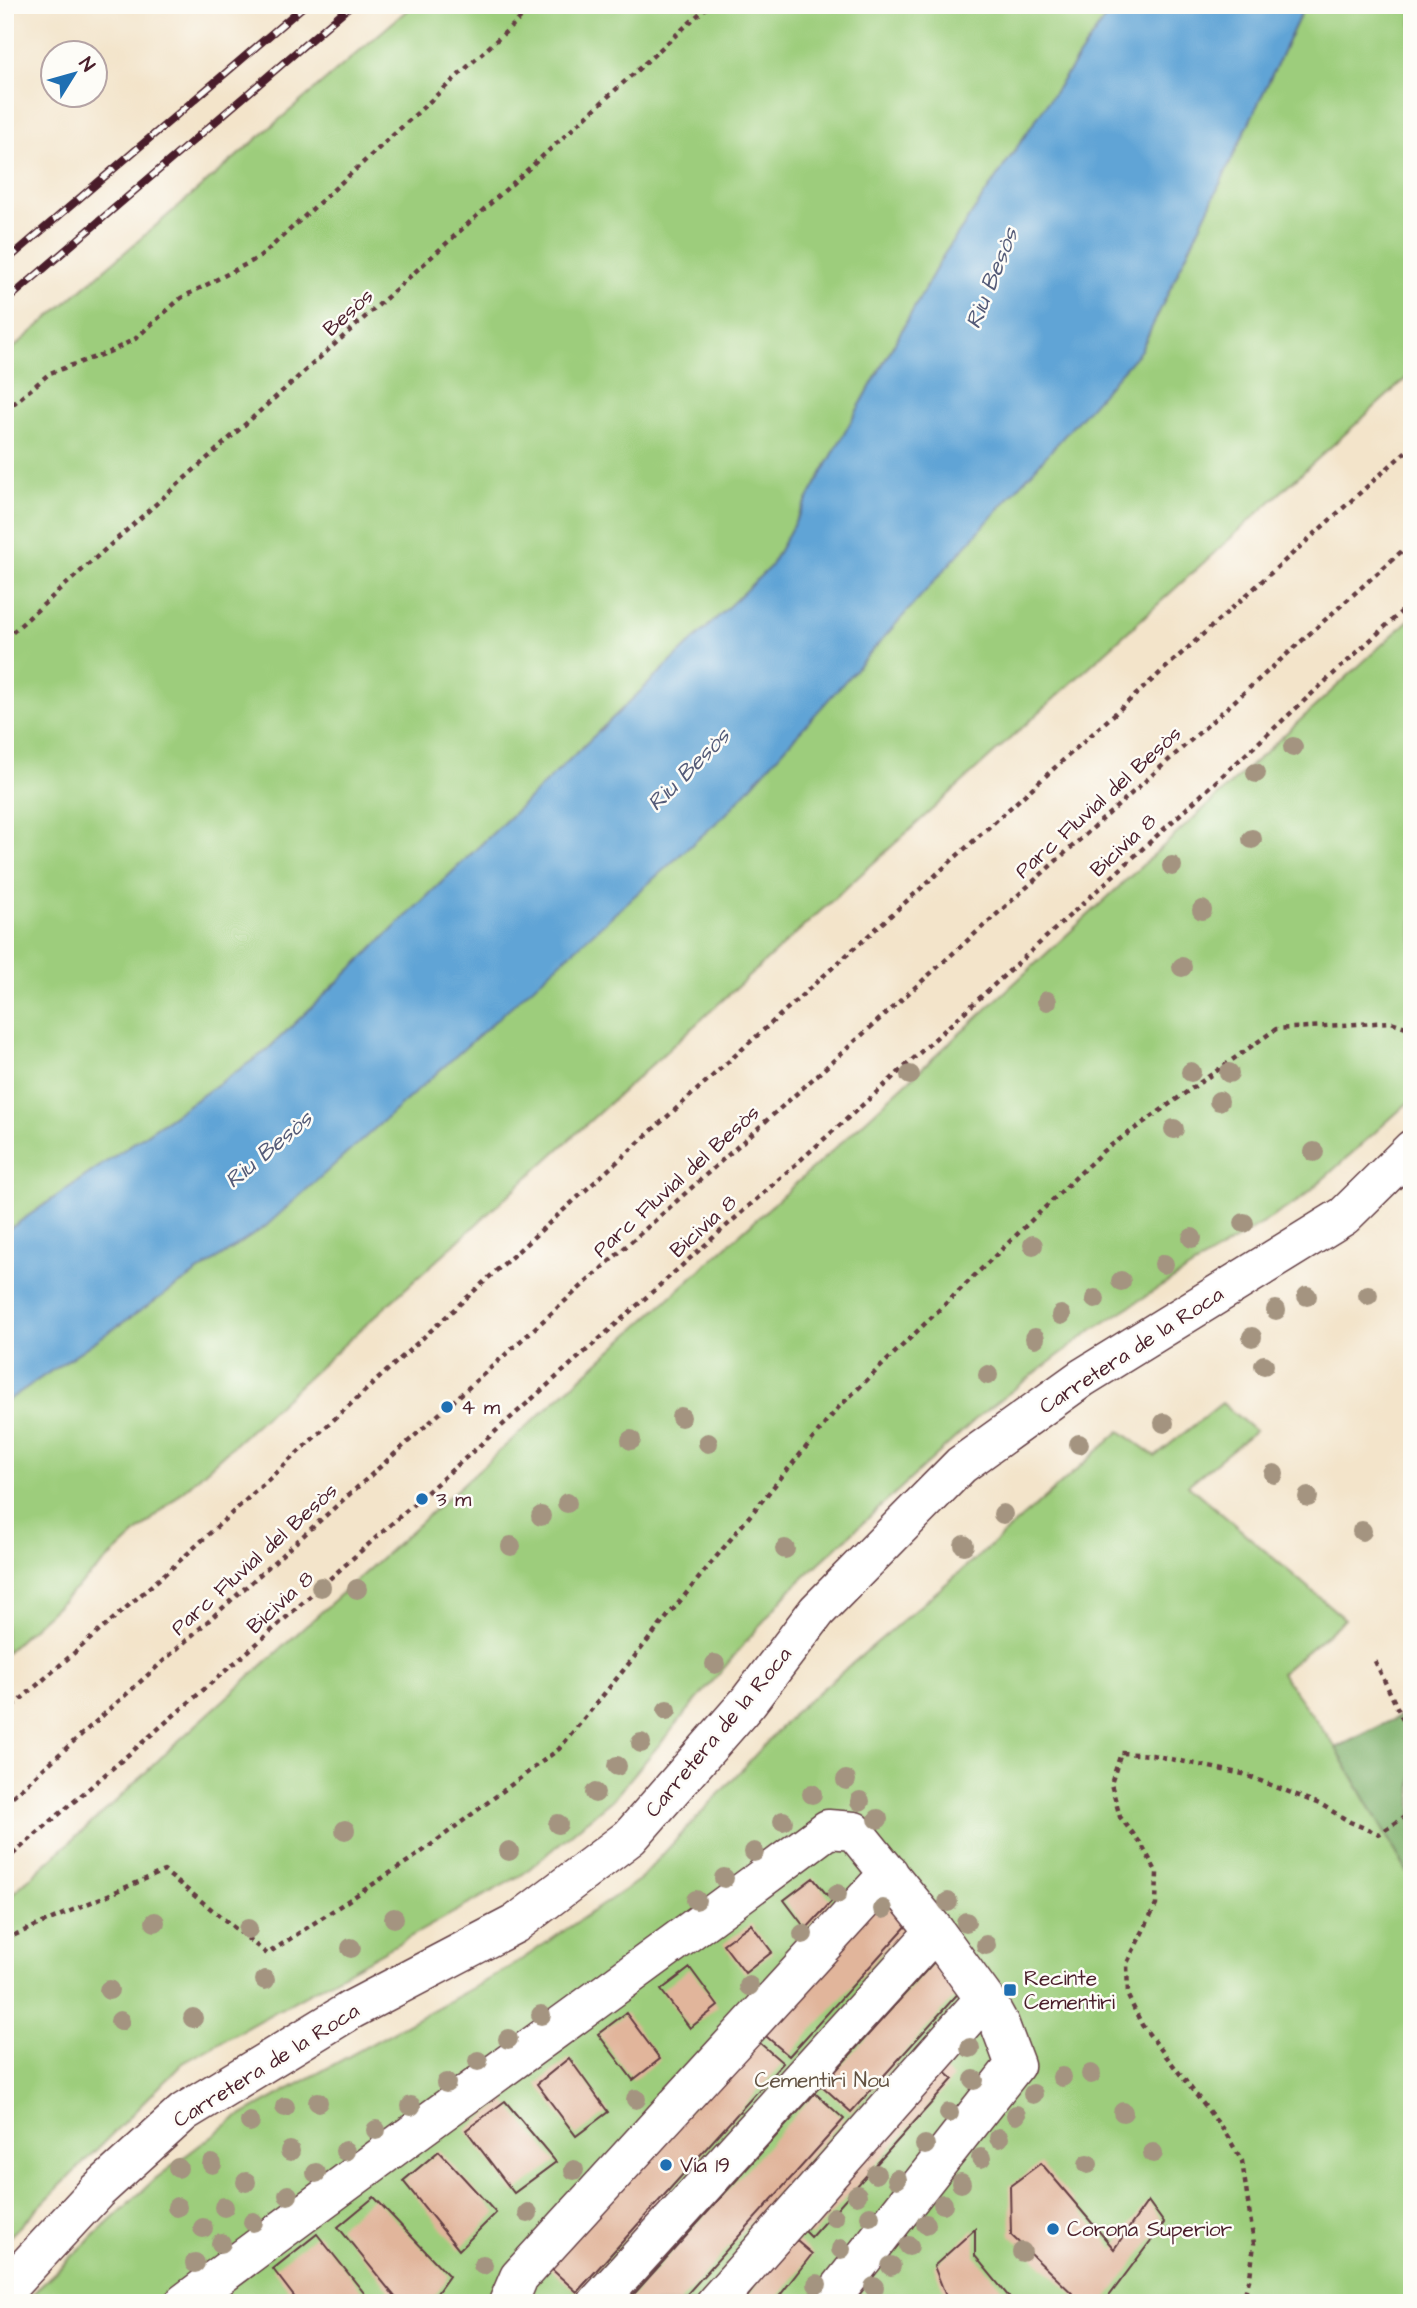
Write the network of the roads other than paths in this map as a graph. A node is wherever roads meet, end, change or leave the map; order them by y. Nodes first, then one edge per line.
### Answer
1 (1412, 1149) edge
2 (889, 1873) junction
3 (935, 1931) junction
4 (984, 1999) junction
5 (5, 2290) edge
6 (184, 2303) edge
7 (508, 2303) edge
8 (597, 2303) edge
9 (715, 2303) edge
10 (828, 2303) edge

1 - 5 street, Carretera de la Roca
2 - 3 street
2 - 6 street
2 - 7 street
3 - 4 street
3 - 8 street
4 - 9 street
4 - 10 street

